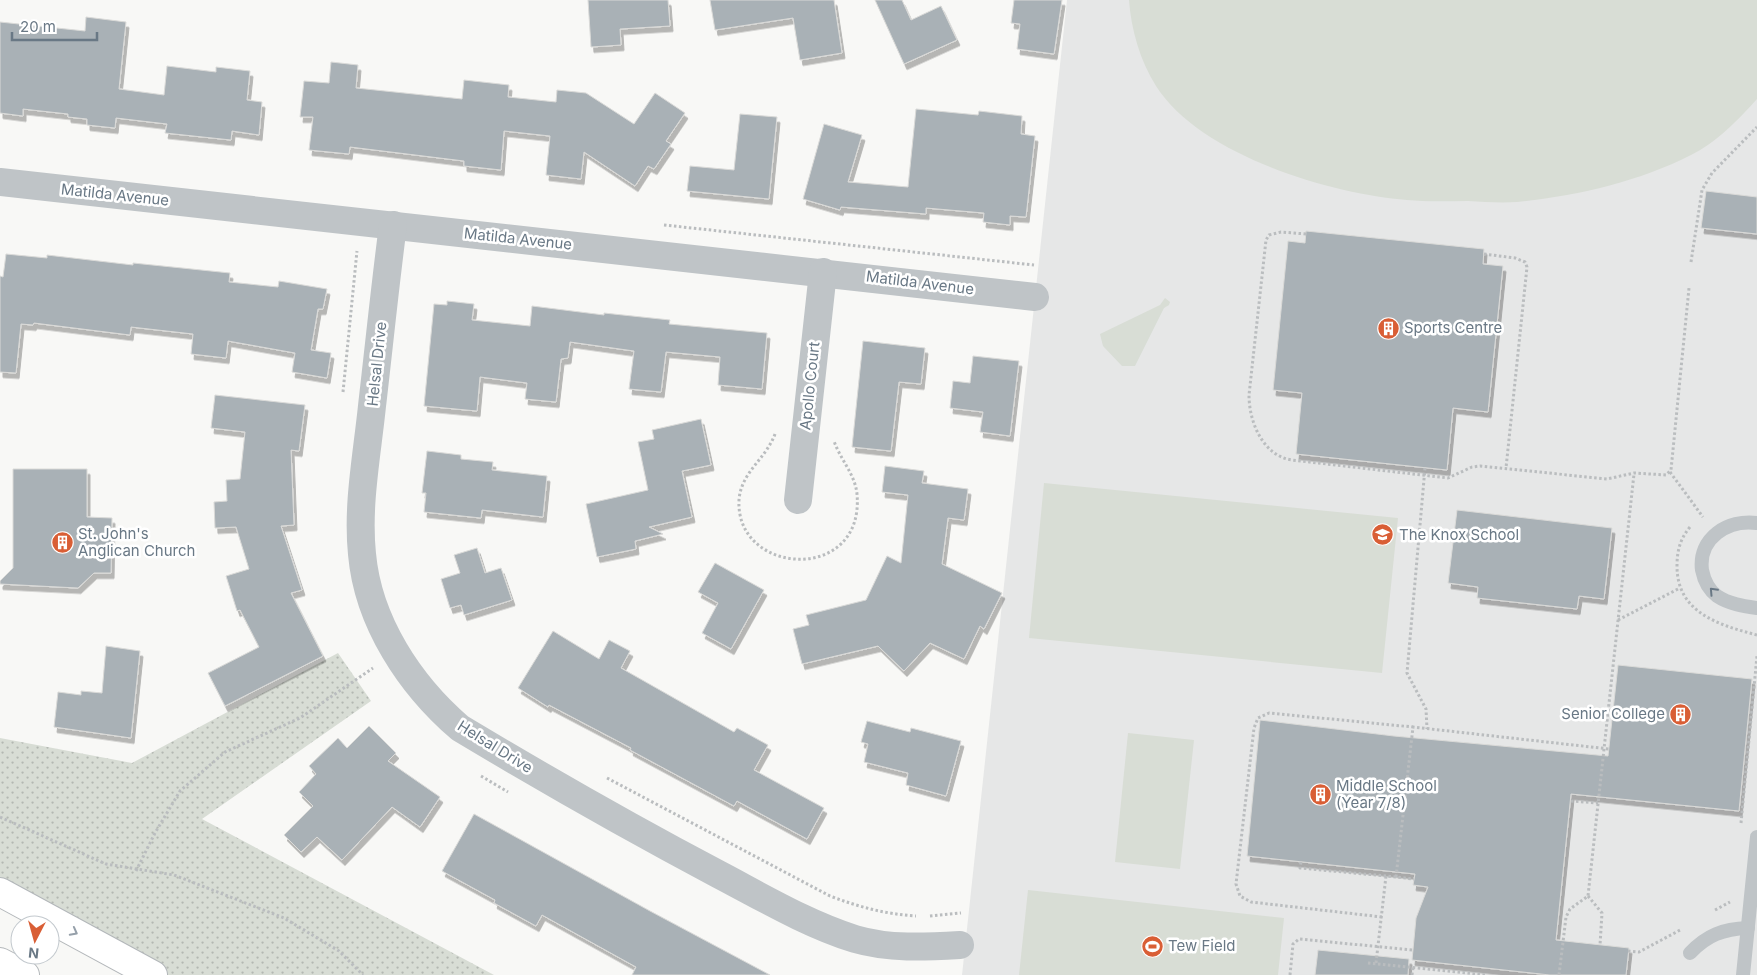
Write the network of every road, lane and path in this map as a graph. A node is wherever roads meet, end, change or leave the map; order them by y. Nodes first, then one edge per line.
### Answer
1 (1757, 127) edge
2 (0, 182) edge
3 (393, 226) junction
4 (1306, 234) dead end
5 (357, 251) dead end
6 (1484, 254) dead end
7 (1691, 262) dead end
8 (823, 272) junction
9 (1688, 288) dead end
10 (1035, 297) dead end
11 (342, 396) dead end
12 (1425, 468) dead end
13 (1506, 468) junction
14 (1634, 473) junction
15 (1425, 477) junction
16 (798, 500) dead end
17 (1757, 523) edge
18 (1680, 588) dead end
19 (1757, 608) edge
20 (1618, 620) junction
21 (1757, 656) edge
22 (369, 661) dead end
23 (373, 668) junction
24 (377, 674) dead end
25 (1413, 728) junction
26 (1427, 729) junction
27 (1604, 748) junction
28 (1609, 749) dead end
29 (479, 775) dead end
30 (606, 777) dead end
31 (510, 793) dead end
32 (1571, 801) dead end
33 (1598, 803) junction
34 (0, 817) edge
35 (1740, 832) dead end
36 (1757, 837) edge
37 (1301, 862) dead end
38 (136, 871) junction
39 (1386, 876) junction
40 (1396, 877) junction
41 (1414, 879) dead end
42 (0, 892) edge
43 (1588, 896) junction
44 (1733, 900) dead end
45 (961, 913) dead end
46 (1708, 914) dead end
47 (1382, 917) junction
48 (1691, 924) dead end
49 (1748, 928) junction
50 (960, 944) dead end
51 (1600, 944) dead end
52 (1378, 946) junction
53 (1413, 950) dead end
54 (1628, 951) dead end
55 (1690, 953) dead end
56 (0, 962) edge
57 (1368, 963) dead end
58 (1376, 963) junction
59 (1413, 967) junction
60 (25, 975) edge
61 (153, 975) edge
62 (363, 975) edge
63 (1290, 975) edge
64 (1412, 975) edge
65 (1486, 975) edge
66 (1559, 975) edge
67 (1743, 975) edge

1 - 7 path
2 - 3 street, Matilda Avenue
3 - 8 street, Matilda Avenue
3 - 50 street, Helsal Drive
4 - 15 path
5 - 11 path
6 - 13 path
8 - 10 street, Matilda Avenue
8 - 16 street, Apollo Court
9 - 14 path
12 - 15 path
13 - 14 path
13 - 15 path
14 - 20 path
15 - 26 path
19 -> 17 lane
18 - 20 path
20 - 27 path
21 - 35 path
22 - 23 path
23 - 24 path
23 - 38 path
25 - 26 path
25 - 40 path
25 - 47 path
26 - 27 path
27 - 28 path
27 - 33 path
29 - 31 path
30 - 45 path
32 - 33 path
33 - 43 path
34 - 38 path
36 - 49 lane
37 - 39 path
38 - 62 path
39 - 40 path
39 - 47 path
40 - 41 path
42 -> 61 highway
43 - 51 path
43 - 66 path
44 - 46 path
47 - 52 path
48 - 54 path
49 - 55 lane
49 - 67 lane
52 - 53 path
52 - 58 path
52 - 63 path
56 - 60 highway
57 - 58 path
58 - 59 path
59 - 64 path
59 - 65 path

